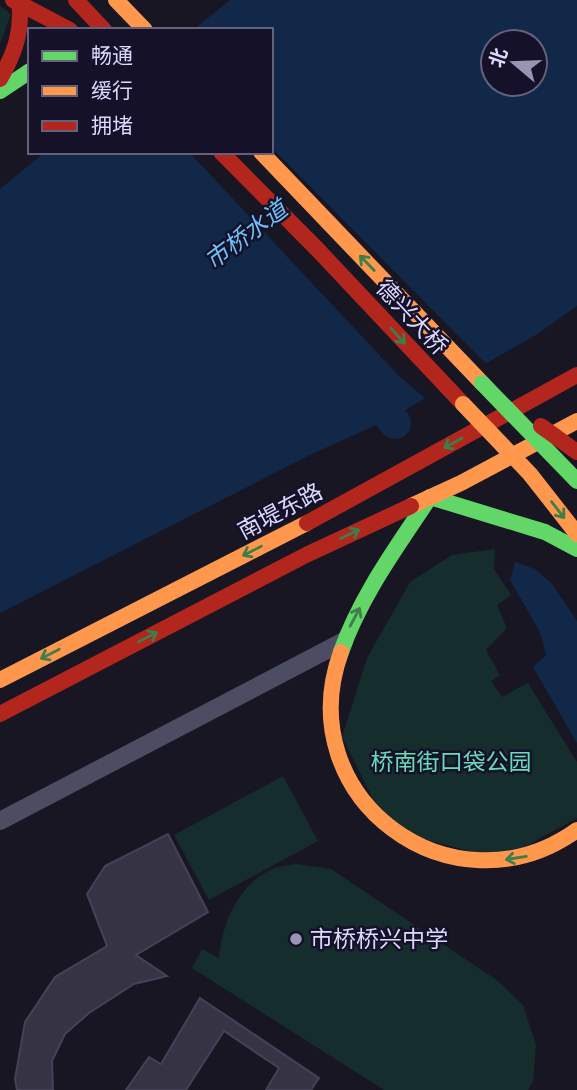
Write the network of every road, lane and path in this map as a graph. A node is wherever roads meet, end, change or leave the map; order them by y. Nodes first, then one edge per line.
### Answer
1 (13, 0) edge
2 (19, 0) edge
3 (76, 0) edge
4 (119, 0) edge
5 (66, 28) edge
6 (88, 28) edge
7 (102, 28) edge
8 (143, 28) edge
9 (28, 72) edge
10 (0, 79) edge
11 (0, 92) edge
12 (223, 154) edge
13 (263, 154) edge
14 (577, 375) edge
15 (482, 383) junction
16 (463, 404) junction
17 (577, 421) edge
18 (577, 452) edge
19 (577, 481) edge
20 (567, 496) dead end
21 (430, 497) junction
22 (577, 534) edge
23 (577, 549) edge
24 (344, 641) junction
25 (0, 680) edge
26 (0, 714) edge
27 (0, 821) edge
28 (577, 830) edge

1 - 5 main road, bridge
2 - 10 main road
3 - 7 main road, bridge
4 - 6 main road
4 - 8 main road, bridge
9 - 11 main road
12 -> 16 main road, 德兴大桥
15 -> 13 main road, 德兴大桥
14 -> 25 main road, 南堤东路
15 - 18 main road, bridge
15 - 19 main road, 德兴大桥, bridge
16 - 20 main road, 德兴大桥, bridge
16 -> 22 main road, bridge
17 - 21 main road
21 - 23 main road
24 -> 21 main road
26 -> 21 main road
24 - 27 street
28 -> 24 main road

